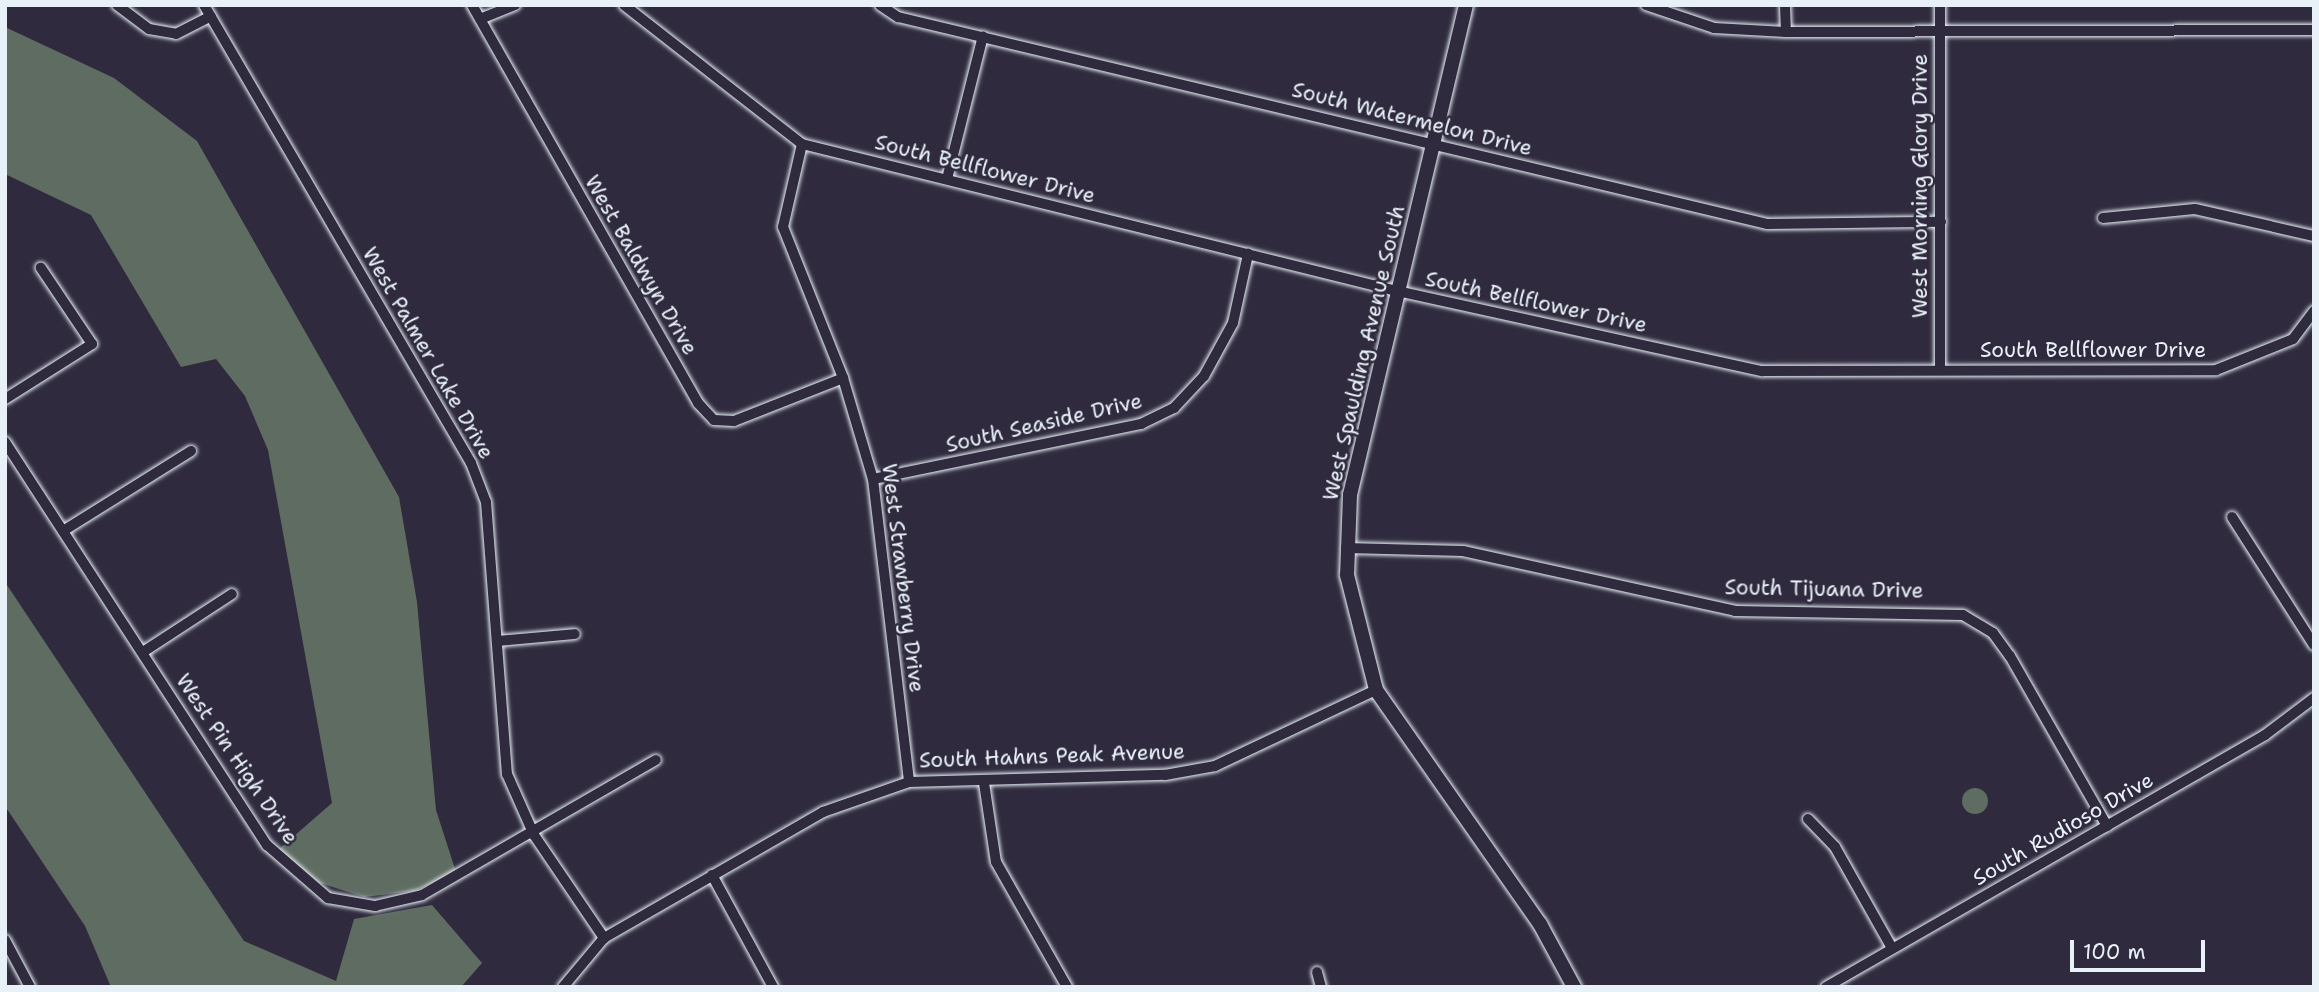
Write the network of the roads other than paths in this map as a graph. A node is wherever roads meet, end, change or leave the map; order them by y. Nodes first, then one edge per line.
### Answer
1 (117, 5) edge
2 (204, 5) edge
3 (472, 5) edge
4 (515, 5) edge
5 (624, 5) edge
6 (880, 5) edge
7 (1466, 5) edge
8 (1646, 5) edge
9 (1785, 5) edge
10 (1940, 5) edge
11 (211, 16) junction
12 (480, 19) junction
13 (2314, 30) edge
14 (1786, 33) junction
15 (1939, 34) junction
16 (983, 36) junction
17 (802, 144) junction
18 (1436, 145) junction
19 (947, 178) junction
20 (2103, 218) dead end
21 (1941, 222) junction
22 (2314, 236) edge
23 (1248, 254) junction
24 (41, 268) dead end
25 (1397, 291) junction
26 (2314, 311) edge
27 (1940, 368) junction
28 (843, 378) junction
29 (5, 399) edge
30 (5, 442) edge
31 (191, 452) dead end
32 (873, 478) junction
33 (2232, 517) dead end
34 (63, 531) junction
35 (1346, 548) junction
36 (232, 594) dead end
37 (575, 634) dead end
38 (497, 641) junction
39 (2314, 645) edge
40 (144, 652) junction
41 (1376, 690) junction
42 (2314, 698) edge
43 (656, 760) dead end
44 (909, 782) junction
45 (984, 783) junction
46 (1808, 819) dead end
47 (2107, 826) junction
48 (534, 835) junction
49 (712, 875) junction
50 (604, 938) junction
51 (5, 940) edge
52 (1892, 948) junction
53 (1317, 972) dead end
54 (30, 987) edge
55 (563, 987) edge
56 (773, 987) edge
57 (1067, 987) edge
58 (1321, 987) edge
59 (1574, 987) edge
60 (1826, 987) edge

1 - 11 street
2 - 11 street, West Palmer Lake Drive
3 - 12 street, West Baldwyn Drive
4 - 12 street
5 - 17 street, South Bellflower Drive
6 - 16 street, South Watermelon Drive
7 - 18 street, West Spaulding Avenue South
8 - 14 street
9 - 14 street
10 - 15 street, West Morning Glory Drive
11 - 38 street, West Palmer Lake Drive
12 - 28 street, West Baldwyn Drive
13 - 15 street
14 - 15 street
15 - 21 street, West Morning Glory Drive
16 - 18 street, South Watermelon Drive
16 - 19 street
17 - 19 street, South Bellflower Drive
17 - 28 street, West Strawberry Drive
18 - 21 street, South Watermelon Drive
18 - 25 street, West Spaulding Avenue South
19 - 23 street, South Bellflower Drive
20 - 22 street
21 - 27 street, West Morning Glory Drive
23 - 25 street, South Bellflower Drive
23 - 32 street, South Seaside Drive
24 - 29 street
25 - 27 street, South Bellflower Drive
25 - 35 street, West Spaulding Avenue South
26 - 27 street, South Bellflower Drive
28 - 32 street, West Strawberry Drive
30 - 34 street, West Pin High Drive
31 - 34 street
32 - 44 street, West Strawberry Drive
33 - 39 street
34 - 40 street, West Pin High Drive
35 - 41 street, West Spaulding Avenue South
35 - 47 street, South Tijuana Drive
36 - 40 street
37 - 38 street
38 - 48 street, West Palmer Lake Drive
40 - 48 street, West Pin High Drive
41 - 45 street, South Hahns Peak Avenue
41 - 59 street, West Spaulding Avenue South
42 - 47 street, South Rudioso Drive
43 - 48 street, West Pin High Drive
44 - 45 street, South Hahns Peak Avenue
44 - 49 street, South Hahns Peak Avenue
45 - 57 street
46 - 52 street
47 - 52 street, South Rudioso Drive
48 - 50 street, West Palmer Lake Drive
49 - 50 street, South Hahns Peak Avenue
49 - 56 street
50 - 55 street, South Hahns Peak Avenue
51 - 54 street
52 - 60 street, South Rudioso Drive
53 - 58 street

